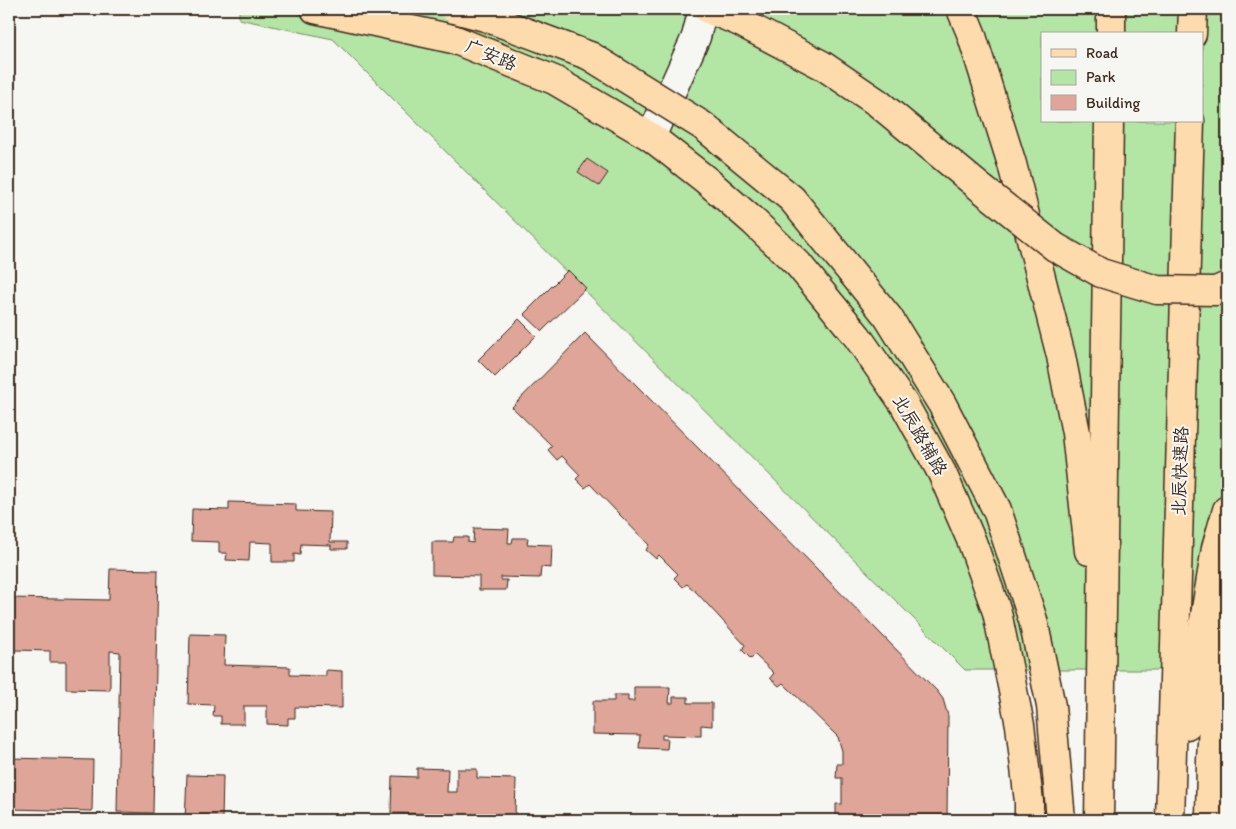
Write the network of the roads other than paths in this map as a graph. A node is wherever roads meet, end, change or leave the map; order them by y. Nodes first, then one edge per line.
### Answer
1 (316, 9) edge
2 (455, 9) edge
3 (703, 9) edge
4 (708, 9) edge
5 (961, 9) edge
6 (1111, 9) edge
7 (1193, 9) edge
8 (1111, 32) edge
9 (1192, 32) edge
10 (1109, 122) edge
11 (1190, 122) edge
12 (651, 138) junction
13 (1227, 286) edge
14 (1227, 510) edge
15 (1227, 602) edge
16 (1102, 670) junction
17 (1029, 820) edge
18 (1061, 820) edge
19 (1099, 820) edge
20 (1170, 820) edge
21 (1210, 820) edge

1 - 12 main road, 广安路
2 - 18 main road, bridge
3 - 12 street
4 - 13 main road, bridge
5 - 16 main road
6 - 8 main road
7 - 9 main road
10 - 16 main road
11 - 20 main road, 北辰快速路
12 - 17 main road, 北辰路辅路
14 - 20 main road
15 - 21 main road
16 - 19 main road

